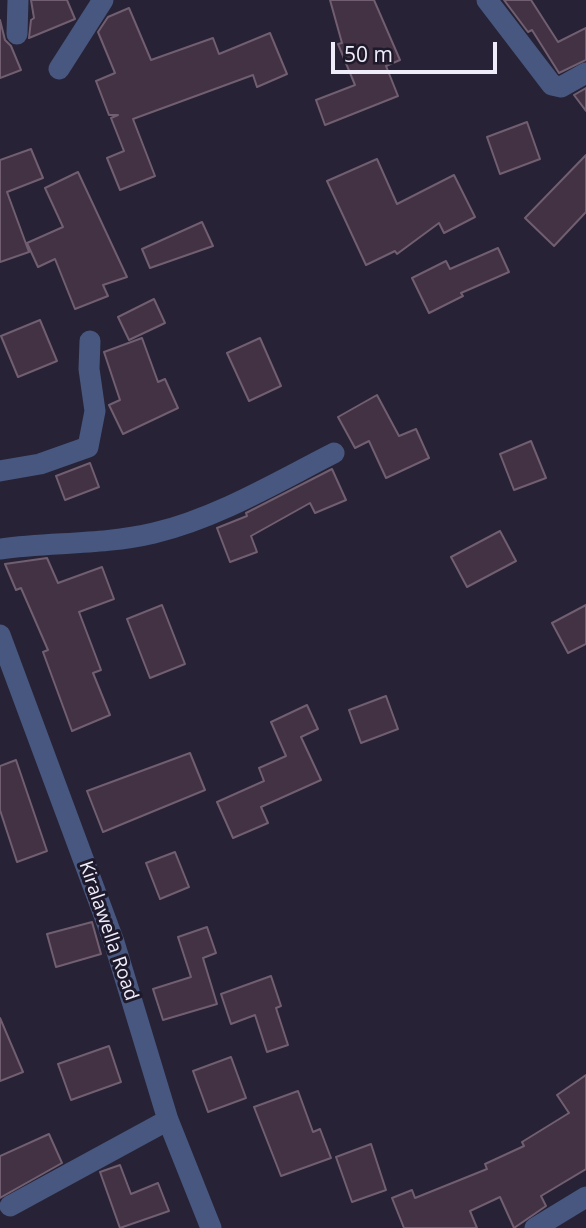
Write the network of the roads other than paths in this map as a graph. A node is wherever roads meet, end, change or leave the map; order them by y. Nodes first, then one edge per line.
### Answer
1 (18, 0) edge
2 (103, 0) edge
3 (487, 0) edge
4 (17, 34) dead end
5 (59, 69) dead end
6 (586, 73) edge
7 (90, 341) dead end
8 (334, 453) dead end
9 (0, 471) edge
10 (0, 549) edge
11 (0, 635) edge
12 (168, 1120) junction
13 (586, 1198) edge
14 (10, 1206) dead end
15 (211, 1228) edge
16 (535, 1228) edge

1 - 4 street
2 - 5 street
3 - 6 street
7 - 9 street
8 - 10 street
11 - 12 street, Kiralawella Road
12 - 14 street
12 - 15 street, Kiralawella Road
13 - 16 street

